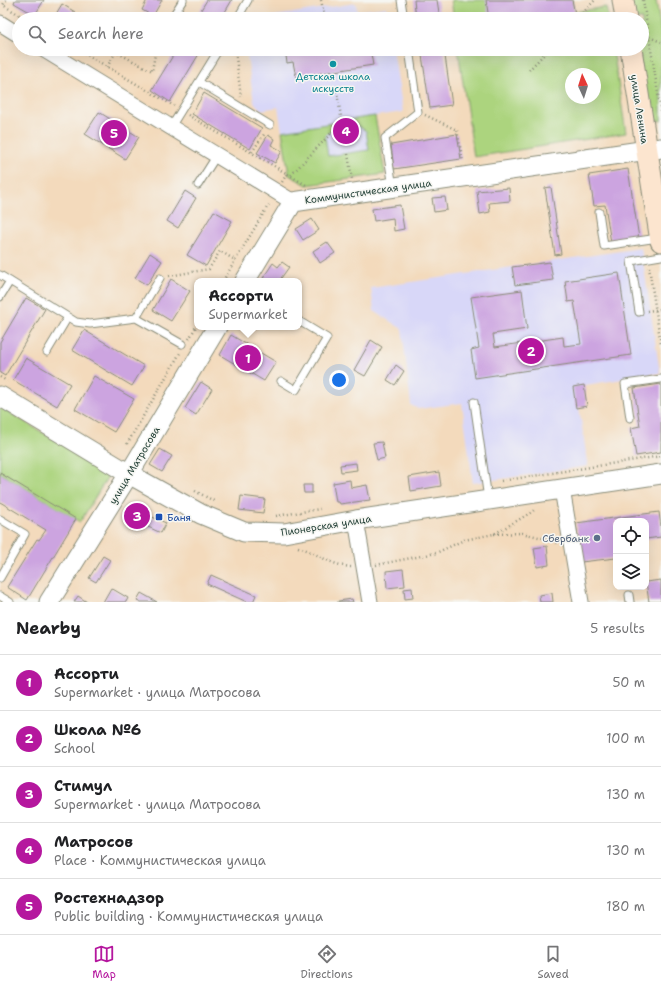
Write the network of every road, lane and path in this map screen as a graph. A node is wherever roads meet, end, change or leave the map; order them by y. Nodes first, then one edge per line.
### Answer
1 (6, 0) edge
2 (183, 0) edge
3 (248, 0) edge
4 (321, 0) edge
5 (401, 0) edge
6 (595, 0) edge
7 (623, 0) edge
8 (643, 0) edge
9 (1, 4) edge
10 (0, 9) edge
11 (14, 12) edge
12 (178, 12) edge
13 (241, 12) edge
14 (324, 12) edge
15 (403, 12) edge
16 (584, 12) edge
17 (625, 12) edge
18 (645, 12) edge
19 (0, 23) edge
20 (12, 31) edge
21 (649, 37) joint
22 (661, 42) edge
23 (44, 56) edge
24 (114, 56) edge
25 (124, 56) edge
26 (155, 56) edge
27 (215, 56) edge
28 (237, 56) edge
29 (410, 56) edge
30 (542, 56) edge
31 (633, 56) edge
32 (107, 67) dead end
33 (529, 70) dead end
34 (199, 82) junction
35 (336, 87) dead end
36 (242, 108) junction
37 (418, 112) junction
38 (661, 112) edge
39 (270, 125) joint
40 (171, 127) junction
41 (654, 149) edge
42 (252, 152) dead end
43 (348, 154) dead end
44 (217, 155) junction
45 (463, 162) dead end
46 (291, 176) dead end
47 (352, 179) dead end
48 (198, 185) dead end
49 (393, 187) junction
50 (262, 200) dead end
51 (294, 202) junction
52 (599, 212) dead end
53 (661, 239) edge
54 (661, 256) edge
55 (235, 260) junction
56 (0, 275) edge
57 (160, 278) joint
58 (225, 278) edge
59 (247, 278) edge
60 (10, 281) junction
61 (0, 297) edge
62 (661, 309) edge
63 (655, 310) dead end
64 (639, 312) dead end
65 (68, 317) junction
66 (136, 318) junction
67 (302, 323) edge
68 (194, 329) edge
69 (215, 330) edge
70 (183, 345) joint
71 (47, 352) dead end
72 (181, 352) dead end
73 (0, 377) edge
74 (661, 379) edge
75 (281, 381) dead end
76 (3, 388) edge
77 (474, 402) dead end
78 (630, 418) dead end
79 (126, 445) dead end
80 (661, 456) edge
81 (129, 474) junction
82 (661, 474) edge
83 (191, 489) dead end
84 (562, 489) junction
85 (487, 491) junction
86 (217, 503) dead end
87 (327, 508) dead end
88 (536, 508) dead end
89 (274, 516) dead end
90 (0, 519) edge
91 (356, 520) junction
92 (494, 534) junction
93 (292, 544) dead end
94 (574, 559) junction
95 (364, 568) junction
96 (0, 578) edge
97 (0, 596) edge
98 (10, 602) edge
99 (49, 602) edge
100 (370, 602) edge
101 (581, 602) edge

1 - 9 path
2 - 12 lane
3 - 13 lane
4 - 14 path
5 - 15 lane
6 - 16 path
7 - 17 main road
8 - 18 path
9 - 10 path
9 - 11 path
19 - 20 street
21 - 22 path
21 - 38 path
23 - 40 street, Коммунистическая улица
24 - 32 path
25 - 26 path
27 - 34 lane
28 - 36 path
29 - 37 lane
30 - 33 path
31 - 41 main road, улица Ленина
34 - 36 lane
34 - 40 lane
35 - 46 path
36 - 39 lane
37 - 45 path
37 - 49 lane
39 - 42 path
40 - 44 street, Коммунистическая улица
41 - 49 street, Коммунистическая улица
41 - 53 main road, улица Ленина
43 - 47 path
44 - 48 lane
44 - 51 street, Коммунистическая улица
49 - 51 street, Коммунистическая улица
50 - 55 path
51 - 59 street
52 - 53 lane
54 - 64 lane
55 - 57 path
55 - 58 path
56 - 60 lane
57 - 66 lane
60 - 61 lane
60 - 65 lane
62 - 63 path
65 - 66 lane
65 - 71 lane
66 - 70 lane
67 - 75 lane
68 - 70 path
69 - 81 street, улица Матросова
72 - 79 path
73 - 76 path
74 - 78 lane
76 - 81 street, Пионерская улица
77 - 85 lane
80 - 85 path
81 - 91 street, Пионерская улица
81 - 99 street, улица Матросова
82 - 84 street, Пионерская улица
83 - 86 path
84 - 85 street, Пионерская улица
84 - 94 street
85 - 91 street, Пионерская улица
87 - 89 path
88 - 92 path
90 - 96 lane
91 - 95 street
92 - 94 path
92 - 95 path
93 - 95 path
94 - 101 street
95 - 100 street
97 - 98 lane

